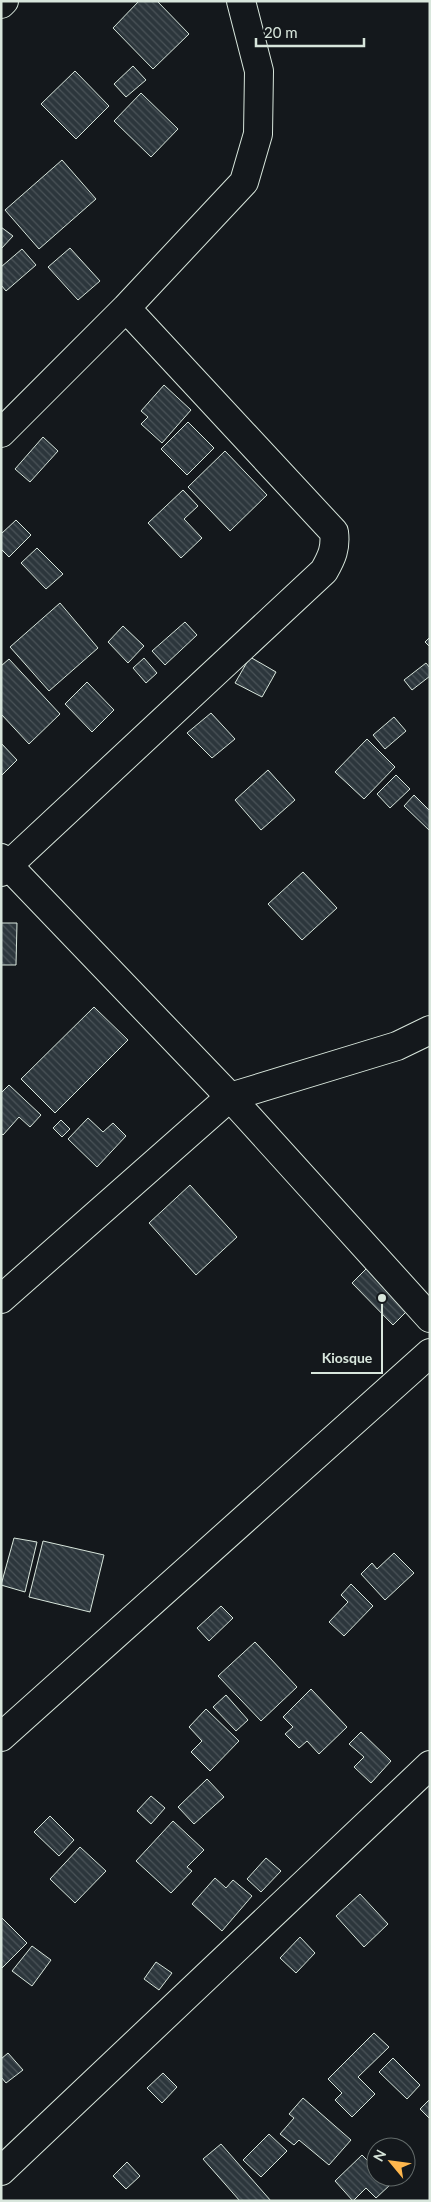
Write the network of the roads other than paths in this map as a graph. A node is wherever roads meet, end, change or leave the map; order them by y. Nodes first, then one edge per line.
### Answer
1 (4, 1) edge
2 (241, 1) edge
3 (1, 4) edge
4 (126, 308) junction
5 (1, 433) edge
6 (3, 865) edge
7 (430, 1030) edge
8 (230, 1097) junction
9 (1, 1299) edge
10 (430, 1318) edge
11 (430, 1353) edge
12 (1, 1738) edge
13 (430, 1765) edge
14 (1, 2171) edge

1 - 3 street
2 - 4 street
4 - 5 street
4 - 6 street
6 - 8 street
7 - 8 street
8 - 9 street
8 - 10 street
11 - 12 street
13 - 14 street

